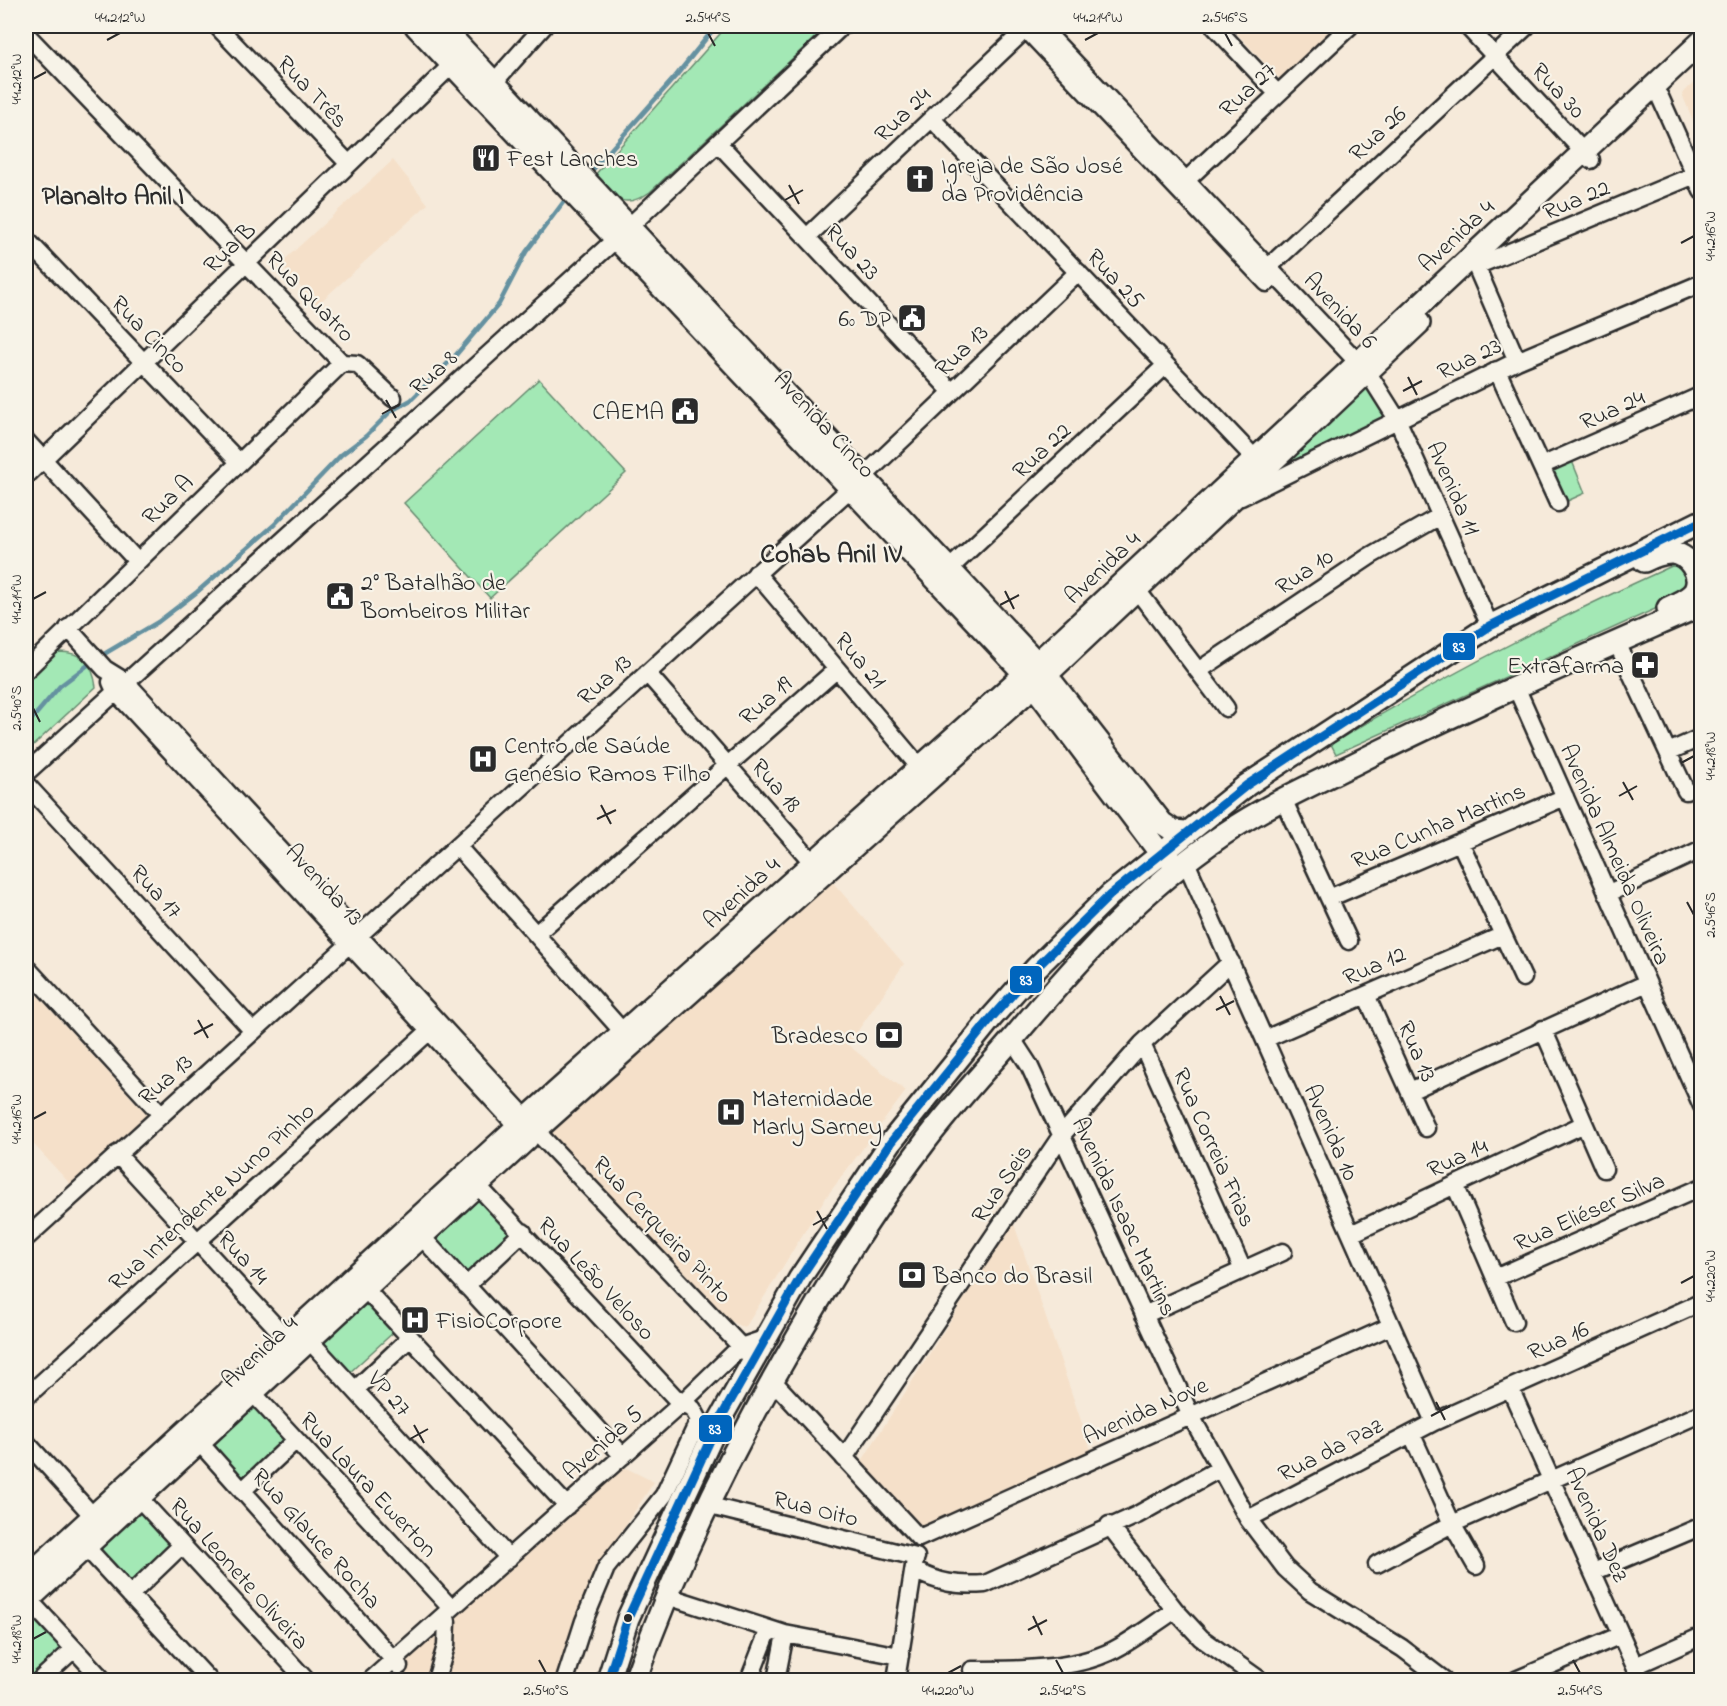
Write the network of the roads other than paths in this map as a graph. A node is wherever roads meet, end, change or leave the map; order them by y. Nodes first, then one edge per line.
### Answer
1 (217, 26) edge
2 (416, 26) edge
3 (441, 26) edge
4 (544, 26) edge
5 (842, 26) edge
6 (1029, 26) edge
7 (1214, 26) edge
8 (1350, 26) edge
9 (1467, 26) edge
10 (1527, 26) edge
11 (26, 34) edge
12 (1701, 41) edge
13 (1495, 55) junction
14 (459, 58) junction
15 (1701, 58) edge
16 (494, 82) junction
17 (1656, 92) junction
18 (1277, 93) junction
19 (932, 119) junction
20 (718, 143) junction
21 (1587, 156) junction
22 (555, 161) junction
23 (350, 164) junction
24 (1699, 179) edge
25 (1182, 185) junction
26 (622, 233) junction
27 (807, 237) junction
28 (26, 239) edge
29 (1473, 262) junction
30 (246, 264) junction
31 (1078, 272) junction
32 (1264, 272) junction
33 (1701, 283) edge
34 (1517, 361) junction
35 (144, 362) junction
36 (342, 363) junction
37 (1166, 365) junction
38 (1358, 368) junction
39 (1497, 370) junction
40 (952, 392) junction
41 (1701, 395) edge
42 (393, 398) dead end
43 (1397, 419) junction
44 (26, 441) edge
45 (43, 460) junction
46 (239, 462) junction
47 (1260, 464) junction
48 (1541, 466) junction
49 (26, 476) edge
50 (857, 483) junction
51 (1230, 503) junction
52 (1558, 503) dead end
53 (1440, 516) junction
54 (1701, 521) edge
55 (136, 561) junction
56 (950, 569) junction
57 (756, 573) junction
58 (1137, 590) junction
59 (1701, 605) edge
60 (1490, 626) junction
61 (68, 628) junction
62 (1617, 643) junction
63 (27, 666) edge
64 (837, 669) junction
65 (1198, 671) junction
66 (647, 673) junction
67 (1036, 674) junction
68 (120, 687) junction
69 (1516, 687) junction
70 (1226, 708) dead end
71 (1701, 736) edge
72 (1668, 752) junction
73 (728, 765) junction
74 (26, 773) edge
75 (925, 773) junction
76 (26, 784) edge
77 (1686, 791) dead end
78 (1565, 797) junction
79 (1283, 799) junction
80 (1185, 832) junction
81 (1460, 842) junction
82 (457, 846) junction
83 (1701, 849) edge
84 (1160, 853) junction
85 (1186, 862) junction
86 (818, 868) junction
87 (1607, 894) junction
88 (1329, 898) junction
89 (783, 899) junction
90 (536, 934) junction
91 (1503, 935) junction
92 (353, 940) junction
93 (1349, 941) dead end
94 (1231, 962) junction
95 (26, 967) edge
96 (1523, 978) dead end
97 (1647, 983) junction
98 (1366, 995) junction
99 (433, 1028) junction
100 (1543, 1029) junction
101 (253, 1030) junction
102 (623, 1032) junction
103 (1012, 1039) junction
104 (1265, 1039) junction
105 (1142, 1044) junction
106 (1696, 1077) edge
107 (1410, 1091) junction
108 (1701, 1106) edge
109 (161, 1114) junction
110 (1584, 1124) junction
111 (527, 1127) junction
112 (1426, 1128) dead end
113 (1061, 1136) junction
114 (117, 1154) junction
115 (1604, 1169) dead end
116 (477, 1185) junction
117 (1455, 1185) junction
118 (1701, 1187) edge
119 (523, 1232) junction
120 (1351, 1234) junction
121 (421, 1236) junction
122 (26, 1238) edge
123 (197, 1241) junction
124 (1283, 1252) dead end
125 (388, 1256) junction
126 (1243, 1270) junction
127 (1495, 1278) junction
128 (466, 1286) junction
129 (365, 1289) junction
130 (1701, 1302) edge
131 (1144, 1315) junction
132 (1514, 1322) dead end
133 (1391, 1326) junction
134 (410, 1338) junction
135 (287, 1339) junction
136 (309, 1340) junction
137 (747, 1354) junction
138 (271, 1364) junction
139 (772, 1380) junction
140 (1510, 1388) junction
141 (355, 1390) junction
142 (252, 1392) junction
143 (26, 1397) edge
144 (681, 1404) junction
145 (1701, 1413) edge
146 (1191, 1416) junction
147 (1434, 1422) junction
148 (1412, 1435) junction
149 (296, 1440) junction
150 (26, 1442) edge
151 (199, 1442) junction
152 (623, 1456) junction
153 (844, 1458) junction
154 (160, 1466) junction
155 (1219, 1469) junction
156 (1551, 1479) junction
157 (242, 1491) junction
158 (138, 1497) junction
159 (673, 1499) junction
160 (705, 1505) junction
161 (567, 1506) junction
162 (93, 1516) junction
163 (1248, 1519) junction
164 (1452, 1524) junction
165 (1109, 1525) junction
166 (1701, 1526) edge
167 (919, 1538) junction
168 (182, 1545) junction
169 (85, 1546) junction
170 (509, 1558) junction
171 (915, 1564) junction
172 (1377, 1564) dead end
173 (1476, 1566) dead end
174 (48, 1569) junction
175 (1593, 1572) junction
176 (26, 1578) edge
177 (130, 1595) junction
178 (667, 1596) junction
179 (27, 1600) edge
180 (1175, 1610) junction
181 (448, 1614) junction
182 (777, 1631) junction
183 (1621, 1635) junction
184 (1701, 1636) edge
185 (74, 1649) junction
186 (900, 1656) junction
187 (396, 1663) junction
188 (972, 1670) dead end
189 (1638, 1673) edge
190 (40, 1680) edge
191 (103, 1680) edge
192 (209, 1680) edge
193 (306, 1680) edge
194 (371, 1680) edge
195 (384, 1680) edge
196 (436, 1680) edge
197 (566, 1680) edge
198 (608, 1680) edge
199 (635, 1680) edge
200 (749, 1680) edge
201 (776, 1680) edge
202 (896, 1680) edge
203 (1260, 1680) edge
204 (1444, 1680) edge
205 (1516, 1680) edge

1 - 23 street, Rua Três
2 - 14 main road, Avenida Cinco
3 - 14 main road, Avenida Cinco
4 - 16 street
5 - 20 street, Rua 8
6 - 19 street, Rua 24
6 - 25 street, Avenida 6
7 - 18 street
8 - 18 street, Rua 27
9 - 13 street, Rua 30
10 - 13 street, Rua 26
11 - 30 street, Rua Quatro
12 - 17 main road, Avenida 4
13 - 21 street, Rua 30
13 - 32 street, Rua 26
14 - 16 main road, Avenida Cinco
14 - 22 main road, Avenida Cinco
14 - 23 street, Rua B
15 - 17 main road, Avenida 4
16 - 22 main road, Avenida Cinco
17 - 21 main road, Avenida 4
17 - 24 street
18 - 25 street, Rua 27
19 - 27 street, Rua 24
19 - 31 street, Rua 25
20 - 26 street, Rua 8
20 - 27 street, Rua 23
21 - 29 main road, Avenida 4
22 - 26 main road, Avenida Cinco
23 - 30 street, Rua B
24 - 29 street, Rua 22
25 - 32 street, Avenida 6
26 - 50 main road, Avenida Cinco
26 - 68 street, Rua 8
27 - 40 street, Rua 23
28 - 35 street, Rua Cinco
29 - 34 street
29 - 38 main road, Avenida 4
30 - 35 street, Rua B
30 - 36 street, Rua Quatro
31 - 37 street, Rua 25
31 - 40 street, Rua 13
32 - 38 street, Avenida 6
33 - 34 street, Rua 23
34 - 39 street, Rua 23
35 - 45 street, Rua B
35 - 46 street, Rua Cinco
36 - 42 street, Rua Quatro
36 - 46 street, Rua A
37 - 47 street, Rua 25
37 - 56 street, Rua 22
38 - 43 street, Avenida 11
38 - 47 main road, Avenida 4
39 - 43 street, Rua 23
39 - 48 street
40 - 50 street, Rua 13
41 - 48 street, Rua 24
43 - 51 street, Rua 23
43 - 53 street, Avenida 11
44 - 45 street
45 - 49 street, Rua B
45 - 55 street
46 - 55 street, Rua A
47 - 51 main road, Avenida 4
47 - 67 main road, Avenida 4
48 - 52 street
50 - 56 main road, Avenida Cinco
50 - 57 street, Rua 13
50 - 67 main road, Avenida Cinco
51 - 58 main road, Avenida 4
53 - 60 street, Avenida 11
53 - 65 street, Rua 10
54 - 60 main road
55 - 61 street, Rua A
56 - 67 main road, Avenida Cinco
57 - 64 street, Rua 21
57 - 66 street, Rua 13
58 - 65 street
58 - 67 main road, Avenida 4
59 - 62 main road
60 - 69 main road
60 - 80 main road
61 - 63 street, Rua A
61 - 68 street, Avenida 13
62 - 69 main road
62 - 72 street
64 - 73 street, Rua 19
64 - 75 street, Rua 21
65 - 70 street
66 - 73 street, Rua 18
66 - 82 street, Rua 13
67 - 75 main road, Avenida 4
67 - 80 main road, Avenida Cinco
67 - 84 main road, Avenida Cinco
68 - 74 street, Rua 8
68 - 92 street, Avenida 13
69 - 78 street, Avenida Almeida Oliveira
69 - 79 main road
71 - 72 street
72 - 77 street
73 - 86 street, Rua 18
73 - 90 street, Rua 19
75 - 86 main road, Avenida 4
76 - 101 street, Rua 17
78 - 81 street, Rua Cunha Martins
78 - 87 street, Avenida Almeida Oliveira
79 - 85 main road
79 - 88 street
80 - 84 main road
81 - 88 street, Rua Cunha Martins
81 - 91 street
82 - 90 street
82 - 92 street, Rua 13
83 - 87 street
84 - 85 main road
84 - 137 main road
85 - 94 street, Avenida 10
85 - 103 main road
86 - 89 main road, Avenida 4
87 - 97 street, Avenida Almeida Oliveira
88 - 93 street
89 - 102 main road, Avenida 4
89 - 111 main road, Avenida 4
90 - 102 street
91 - 96 street
91 - 98 street, Rua 12
92 - 99 street, Avenida 13
92 - 101 street, Rua 13
94 - 104 street, Avenida 10
94 - 105 street, Rua Seis
95 - 109 street
97 - 100 street
97 - 106 street, Avenida Almeida Oliveira
98 - 104 street, Rua 12
98 - 107 street, Rua 13
99 - 111 street, Avenida 13
99 - 123 street, Rua Intendente Nuno Pinho
100 - 107 street
100 - 110 street
101 - 109 street, Rua 13
102 - 111 main road, Avenida 4
103 - 113 street, Avenida Isaac Martins
103 - 139 main road
104 - 120 street, Avenida 10
105 - 113 street, Rua Seis
105 - 126 street, Rua Correia Frias
106 - 108 street, Avenida Almeida Oliveira
107 - 112 street, Rua 13
109 - 114 street, Rua 13
110 - 115 street
110 - 117 street, Rua 14
111 - 116 main road, Avenida 4
111 - 125 main road, Avenida 4
111 - 137 street, Rua Cerqueira Pinto
113 - 131 street, Avenida Isaac Martins
113 - 153 street, Rua Seis
114 - 122 street, Rua 13
114 - 123 street, Rua 14
116 - 119 street, Rua Leão Veloso
116 - 121 main road, Avenida 4
117 - 120 street, Rua 14
117 - 127 street, Rua Eliéser Silva
118 - 127 street, Rua Eliéser Silva
119 - 128 street
119 - 144 street, Rua Leão Veloso
120 - 133 street, Avenida 10
121 - 125 main road, Avenida 4
121 - 128 street
123 - 135 street, Rua 14
123 - 143 street, Rua Intendente Nuno Pinho
124 - 126 street
125 - 129 main road, Avenida 4
125 - 135 main road, Avenida 4
126 - 131 street
127 - 132 street, Rua Eliéser Silva
128 - 152 street
129 - 134 street
129 - 136 main road, Avenida 4
130 - 140 street, Rua 16
131 - 146 street, Avenida Isaac Martins
133 - 146 street, Avenida Nove
133 - 147 street, Avenida 10
134 - 141 street
134 - 161 street
135 - 138 main road, Avenida 4
136 - 138 main road, Avenida 4
136 - 141 street, VP 27
137 - 144 street, Avenida 5
137 - 159 main road
138 - 142 main road, Avenida 4
138 - 154 main road, Avenida 4
139 - 153 street
139 - 160 main road
140 - 147 street, Rua 16
140 - 156 street, Avenida Dez
141 - 170 street, VP 27
142 - 149 street, Rua Laura Ewerton
142 - 151 main road, Avenida 4
144 - 152 street, Avenida 5
144 - 159 street, Rua Leão Veloso
145 - 156 street
146 - 155 street, Avenida Isaac Martins
146 - 167 street, Avenida Nove
147 - 148 street, Rua da Paz
148 - 163 street, Rua da Paz
148 - 164 street
149 - 157 street
149 - 181 street, Rua Laura Ewerton
150 - 162 street
151 - 154 main road, Avenida 4
151 - 157 street, Rua Glauce Rocha
152 - 161 street, Avenida 5
153 - 167 street
154 - 158 main road, Avenida 4
154 - 162 main road, Avenida 4
155 - 163 street, Avenida Isaac Martins
155 - 165 street, Rua Oito
156 - 164 street
156 - 175 street, Avenida Dez
157 - 187 street, Rua Glauce Rocha
158 - 168 street, Rua Leonete Oliveira
158 - 169 main road, Avenida 4
159 - 197 street
159 - 198 main road
160 - 171 street, Rua Oito
160 - 178 main road
161 - 170 street, Avenida 5
162 - 174 main road, Avenida 4
163 - 204 street, Avenida Isaac Martins
164 - 172 street
164 - 173 street
165 - 171 street, Rua Oito
165 - 180 street
166 - 175 street
167 - 171 street
168 - 177 street
168 - 193 street, Rua Leonete Oliveira
169 - 174 main road, Avenida 4
169 - 177 street
170 - 181 street, Avenida 5
171 - 186 street
174 - 176 main road, Avenida 4
174 - 179 main road, Avenida 4
175 - 183 street, Avenida Dez
177 - 192 street
178 - 182 street
178 - 199 main road
179 - 185 street
180 - 188 street
180 - 203 street
181 - 187 street, Avenida 5
181 - 196 street
182 - 186 street
182 - 200 street
182 - 201 street
183 - 189 street, Avenida Dez
183 - 205 street
184 - 189 street
185 - 190 street
185 - 191 street
186 - 202 street
187 - 194 street, Avenida 5
187 - 195 street, Avenida 5

